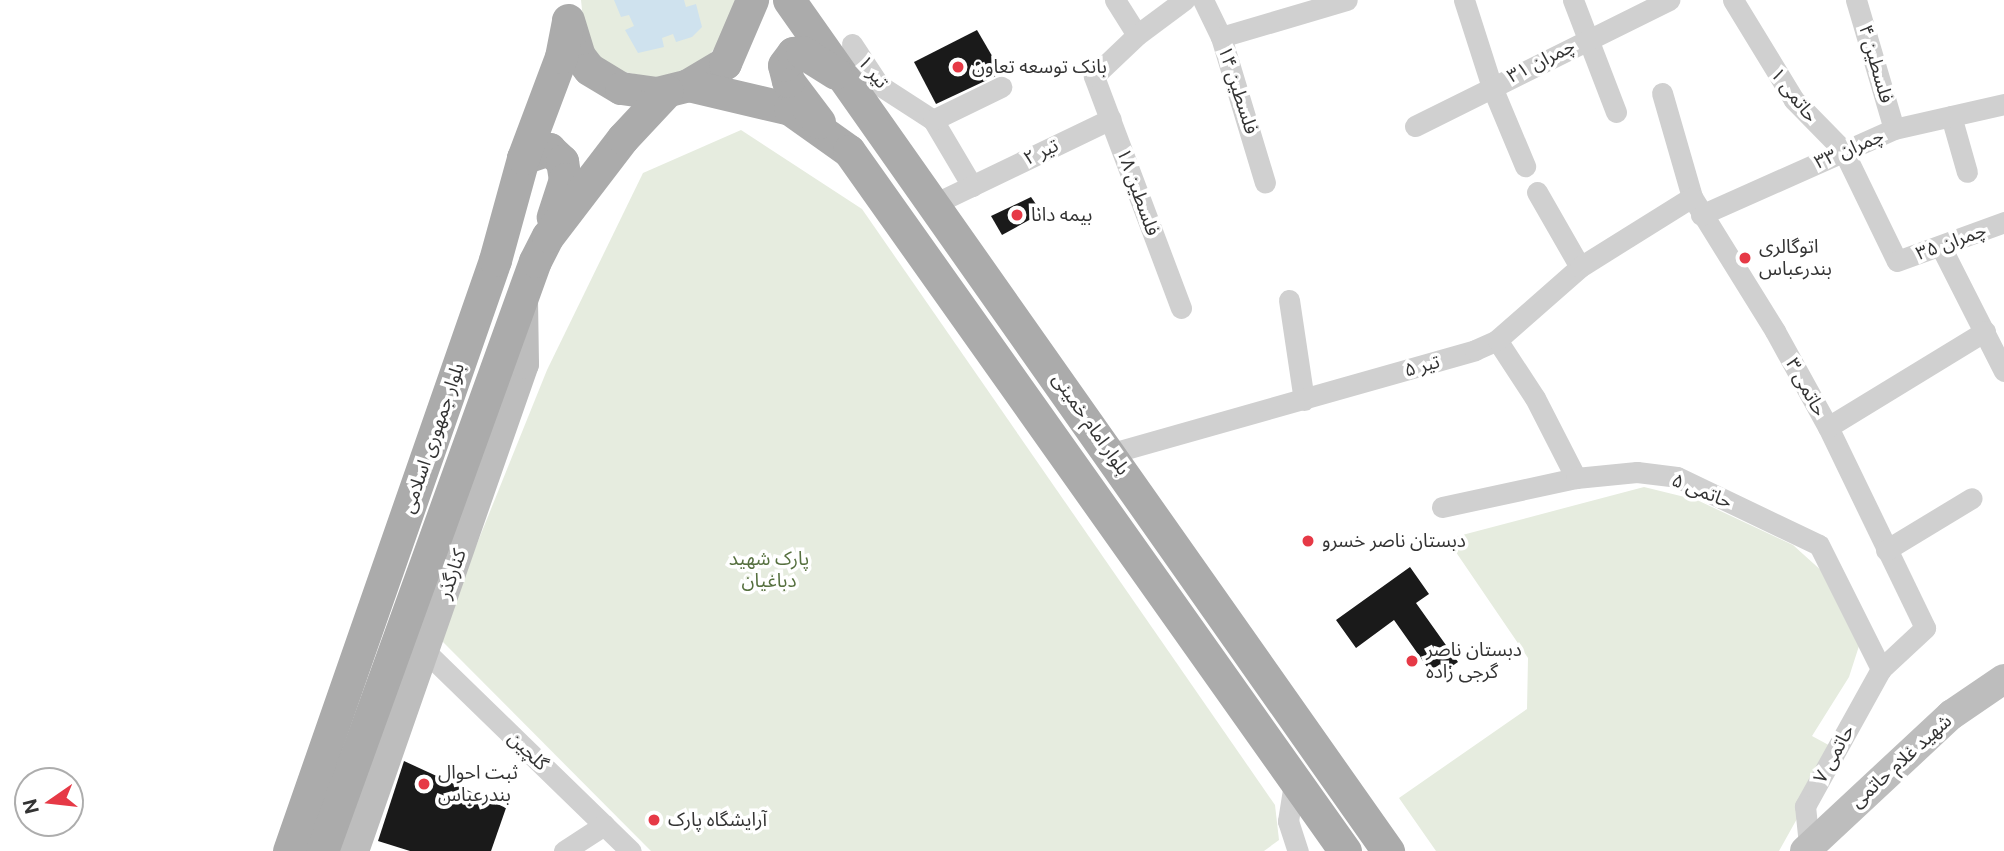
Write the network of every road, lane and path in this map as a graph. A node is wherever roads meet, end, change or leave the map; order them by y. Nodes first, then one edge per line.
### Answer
1 (752, 0) edge
2 (789, 0) edge
3 (1115, 0) edge
4 (1184, 0) edge
5 (1203, 0) edge
6 (1347, 0) edge
7 (1464, 0) edge
8 (1573, 0) edge
9 (1669, 0) edge
10 (1733, 0) edge
11 (1856, 0) edge
12 (568, 11) edge
13 (1137, 35) junction
14 (1221, 37) junction
15 (1587, 37) junction
16 (852, 44) dead end
17 (843, 77) junction
18 (1000, 87) dead end
19 (1492, 87) junction
20 (677, 88) junction
21 (1662, 93) dead end
22 (2004, 104) edge
23 (1616, 112) dead end
24 (1951, 116) junction
25 (1111, 119) junction
26 (933, 120) junction
27 (1415, 125) dead end
28 (1895, 129) junction
29 (824, 130) junction
30 (1843, 150) junction
31 (523, 158) junction
32 (1525, 166) dead end
33 (1967, 172) dead end
34 (1265, 183) dead end
35 (972, 186) junction
36 (1537, 192) dead end
37 (934, 204) junction
38 (1696, 206) junction
39 (2004, 222) edge
40 (548, 236) junction
41 (1941, 247) junction
42 (1897, 261) joint
43 (1580, 267) junction
44 (522, 293) junction
45 (1289, 300) dead end
46 (1181, 308) dead end
47 (1985, 331) junction
48 (1497, 341) junction
49 (2004, 371) edge
50 (1304, 400) junction
51 (1828, 428) junction
52 (1112, 453) junction
53 (1576, 478) junction
54 (1972, 498) dead end
55 (1442, 507) dead end
56 (1886, 550) junction
57 (425, 651) junction
58 (1881, 669) junction
59 (2004, 679) edge
60 (1295, 778) junction
61 (604, 825) junction
62 (1807, 847) edge
63 (289, 851) edge
64 (322, 851) edge
65 (354, 851) edge
66 (564, 851) edge
67 (631, 851) edge
68 (1298, 851) edge
69 (1345, 851) edge
70 (1388, 851) edge

1 - 20 main road, بلوار جمهوری اسلامی
2 - 17 main road, بلوار امام خمینی
3 - 13 street
4 - 13 street
5 - 14 street, فلسطین ۱۴
6 - 14 street
7 - 19 street
8 - 15 street
9 - 15 street, چمران ۳۱
10 - 30 street, حاتمی ۱
11 - 28 street, فلسطین ۴
12 - 20 main road, بلوار امام خمینی
12 - 31 main road, بلوار جمهوری اسلامی
13 - 25 street, فلسطین ۱۸
14 - 34 street, فلسطین ۱۴
15 - 19 street, چمران ۳۱
15 - 23 street
16 - 26 street, تیر ۱
17 - 29 main road
17 - 37 main road, بلوار امام خمینی
18 - 26 street
19 - 27 street, چمران ۳۱
19 - 32 street
20 - 29 main road, بلوار امام خمینی
20 - 40 main road, بلوار جمهوری اسلامی
21 - 38 street, حاتمی ۳
22 - 24 street, چمران ۳۳
24 - 28 street, چمران ۳۳
24 - 33 street
25 - 35 street, تیر ۲
25 - 46 street, فلسطین ۱۸
26 - 35 street, تیر ۱
28 - 30 street, چمران ۳۳
29 - 60 main road, بلوار امام خمینی
30 - 38 street, چمران ۳۳
30 - 42 street, حاتمی ۱
31 - 40 main road
31 - 63 main road, بلوار جمهوری اسلامی
35 - 37 street, تیر ۲
36 - 43 street
37 - 52 main road, بلوار امام خمینی
38 - 43 street, تیر ۵
38 - 51 street, حاتمی ۳
39 - 41 street, چمران ۳۵
40 - 44 main road, بلوار جمهوری اسلامی
41 - 42 street, چمران ۳۵
41 - 47 street
43 - 48 street, تیر ۵
44 - 57 main road, کنارگذر
44 - 64 main road, بلوار جمهوری اسلامی
45 - 50 street
47 - 49 street
47 - 51 street
48 - 50 street, تیر ۵
48 - 53 street
50 - 52 street, تیر ۵
51 - 56 street, حاتمی ۳
52 - 70 main road, بلوار امام خمینی
53 - 55 street, حاتمی ۵
53 - 58 street, حاتمی ۵
54 - 56 street
56 - 58 street, حاتمی ۳
57 - 61 street, گلچین
57 - 65 main road, کنارگذر
58 - 62 street, حاتمی ۷
59 - 62 main road, شهید غلام حاتمی
60 - 68 street
60 - 69 main road, بلوار امام خمینی
61 - 66 street
61 - 67 street, گلچین

